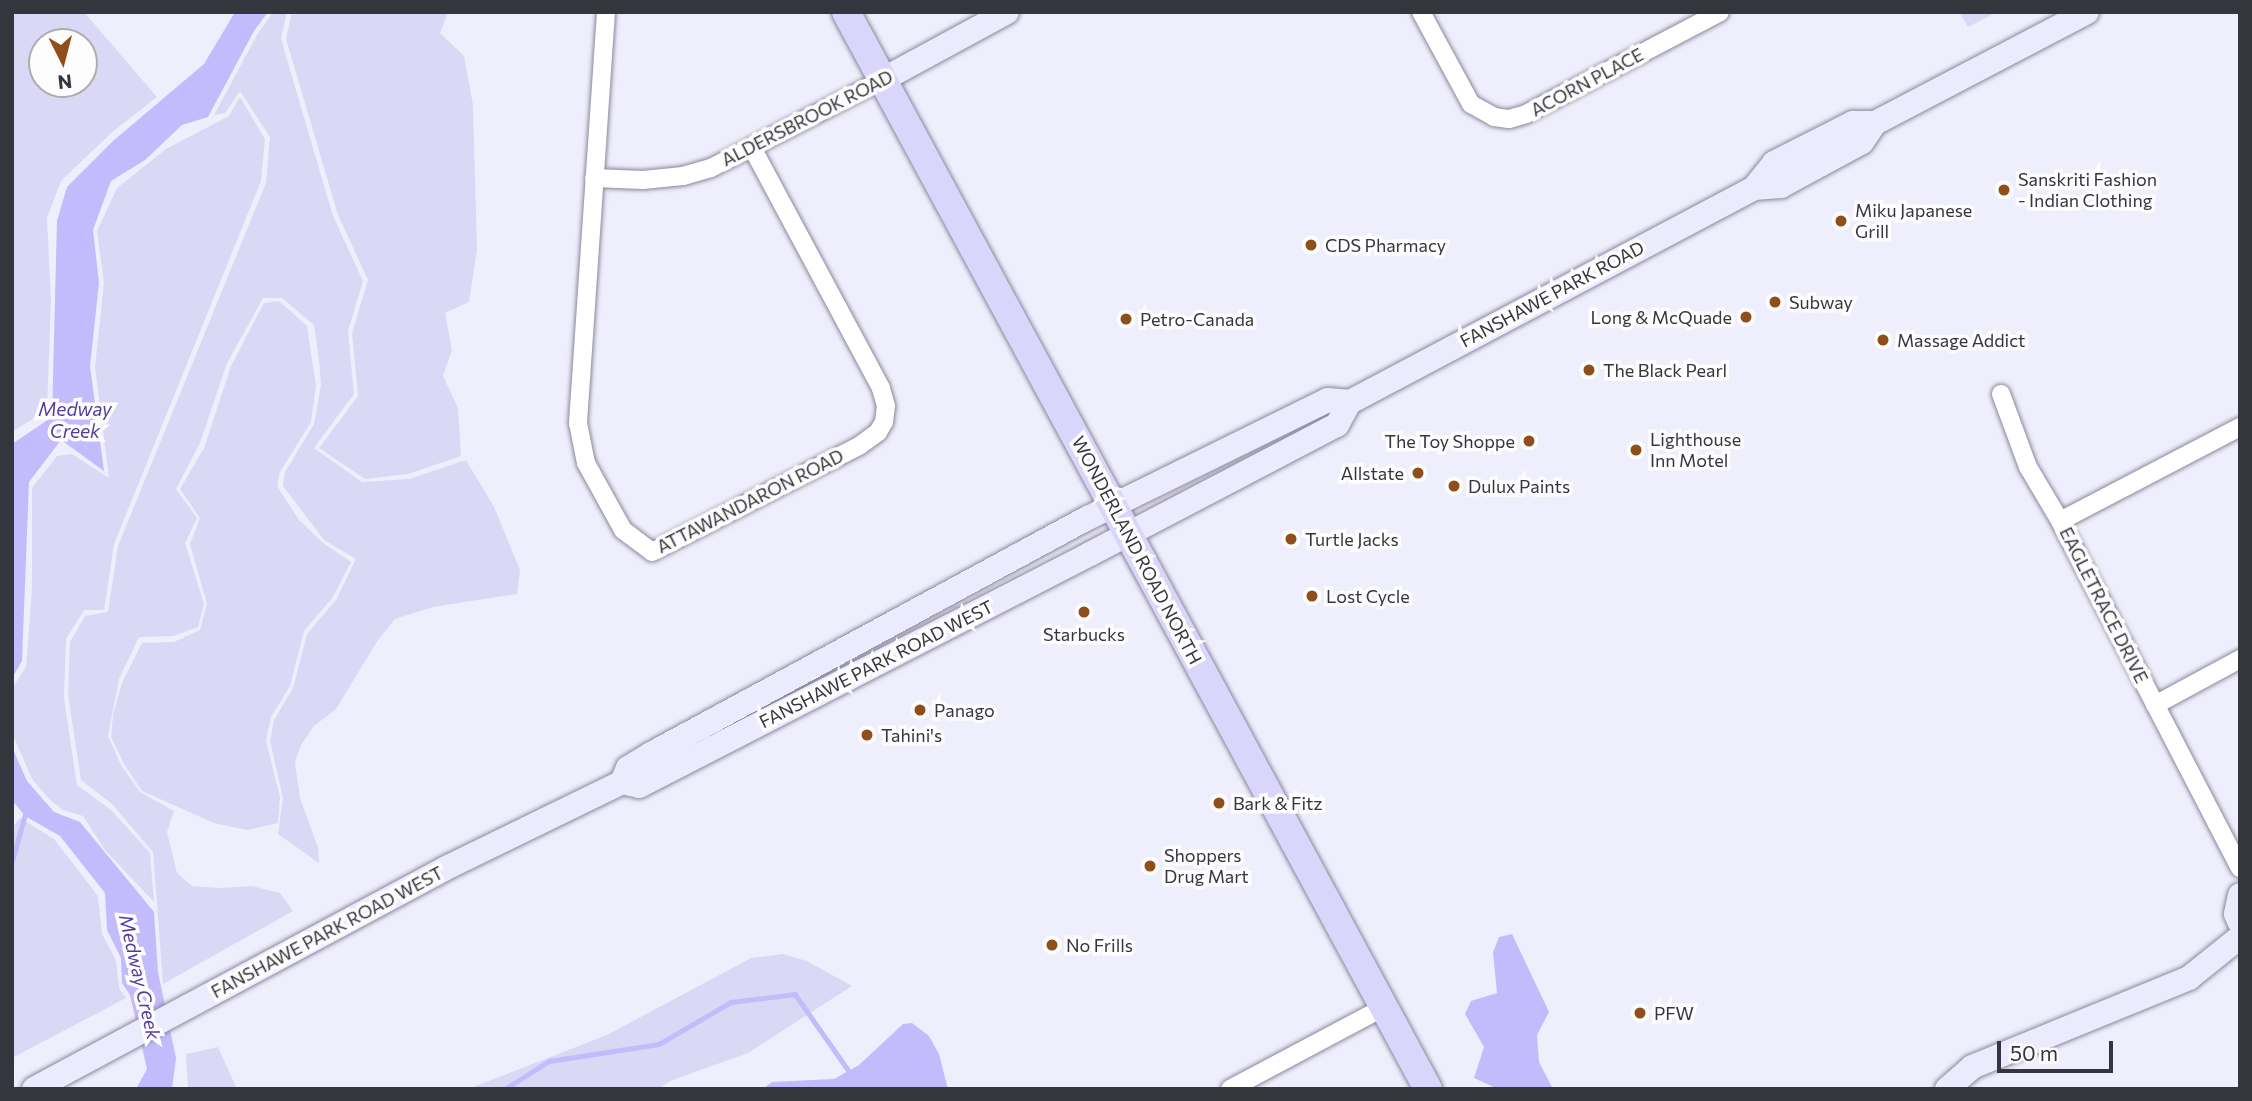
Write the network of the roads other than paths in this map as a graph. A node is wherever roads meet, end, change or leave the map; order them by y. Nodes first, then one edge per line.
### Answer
1 (606, 12) edge
2 (846, 12) edge
3 (1007, 12) edge
4 (1421, 12) edge
5 (1720, 12) edge
6 (2087, 12) edge
7 (882, 80) junction
8 (752, 147) junction
9 (594, 178) junction
10 (2001, 394) dead end
11 (1350, 402) junction
12 (2240, 427) edge
13 (1112, 507) junction
14 (2060, 521) junction
15 (1128, 534) junction
16 (2240, 659) edge
17 (2155, 705) junction
18 (622, 782) junction
19 (2240, 868) edge
20 (2240, 895) edge
21 (2240, 923) edge
22 (2240, 937) edge
23 (1384, 1007) junction
24 (34, 1089) edge
25 (1230, 1089) edge
26 (1428, 1089) edge
27 (1947, 1089) edge

1 - 9 street, ATTAWANDARON ROAD
2 - 7 main road, WONDERLAND ROAD NORTH
3 - 7 main road, ALDERSBROOK ROAD
4 - 5 street, ACORN PLACE
6 - 11 main road, FANSHAWE PARK ROAD
7 - 8 street, ALDERSBROOK ROAD
7 - 13 main road, WONDERLAND ROAD NORTH
8 - 9 street, ALDERSBROOK ROAD
8 - 9 street, ATTAWANDARON ROAD
10 - 14 street
11 - 13 main road, FANSHAWE PARK ROAD
11 - 15 main road, FANSHAWE PARK ROAD
12 - 14 street, EAGLETRACE DRIVE
13 - 15 main road, WONDERLAND ROAD NORTH
13 - 18 main road, FANSHAWE PARK ROAD WEST
14 - 17 street, EAGLETRACE DRIVE
15 - 18 main road, FANSHAWE PARK ROAD WEST
15 - 23 main road, WONDERLAND ROAD NORTH
16 - 17 street
17 - 19 street, EAGLETRACE DRIVE
18 - 24 main road, FANSHAWE PARK ROAD WEST
20 - 21 main road
22 - 27 main road
23 - 25 street
23 - 26 main road, WONDERLAND ROAD NORTH

